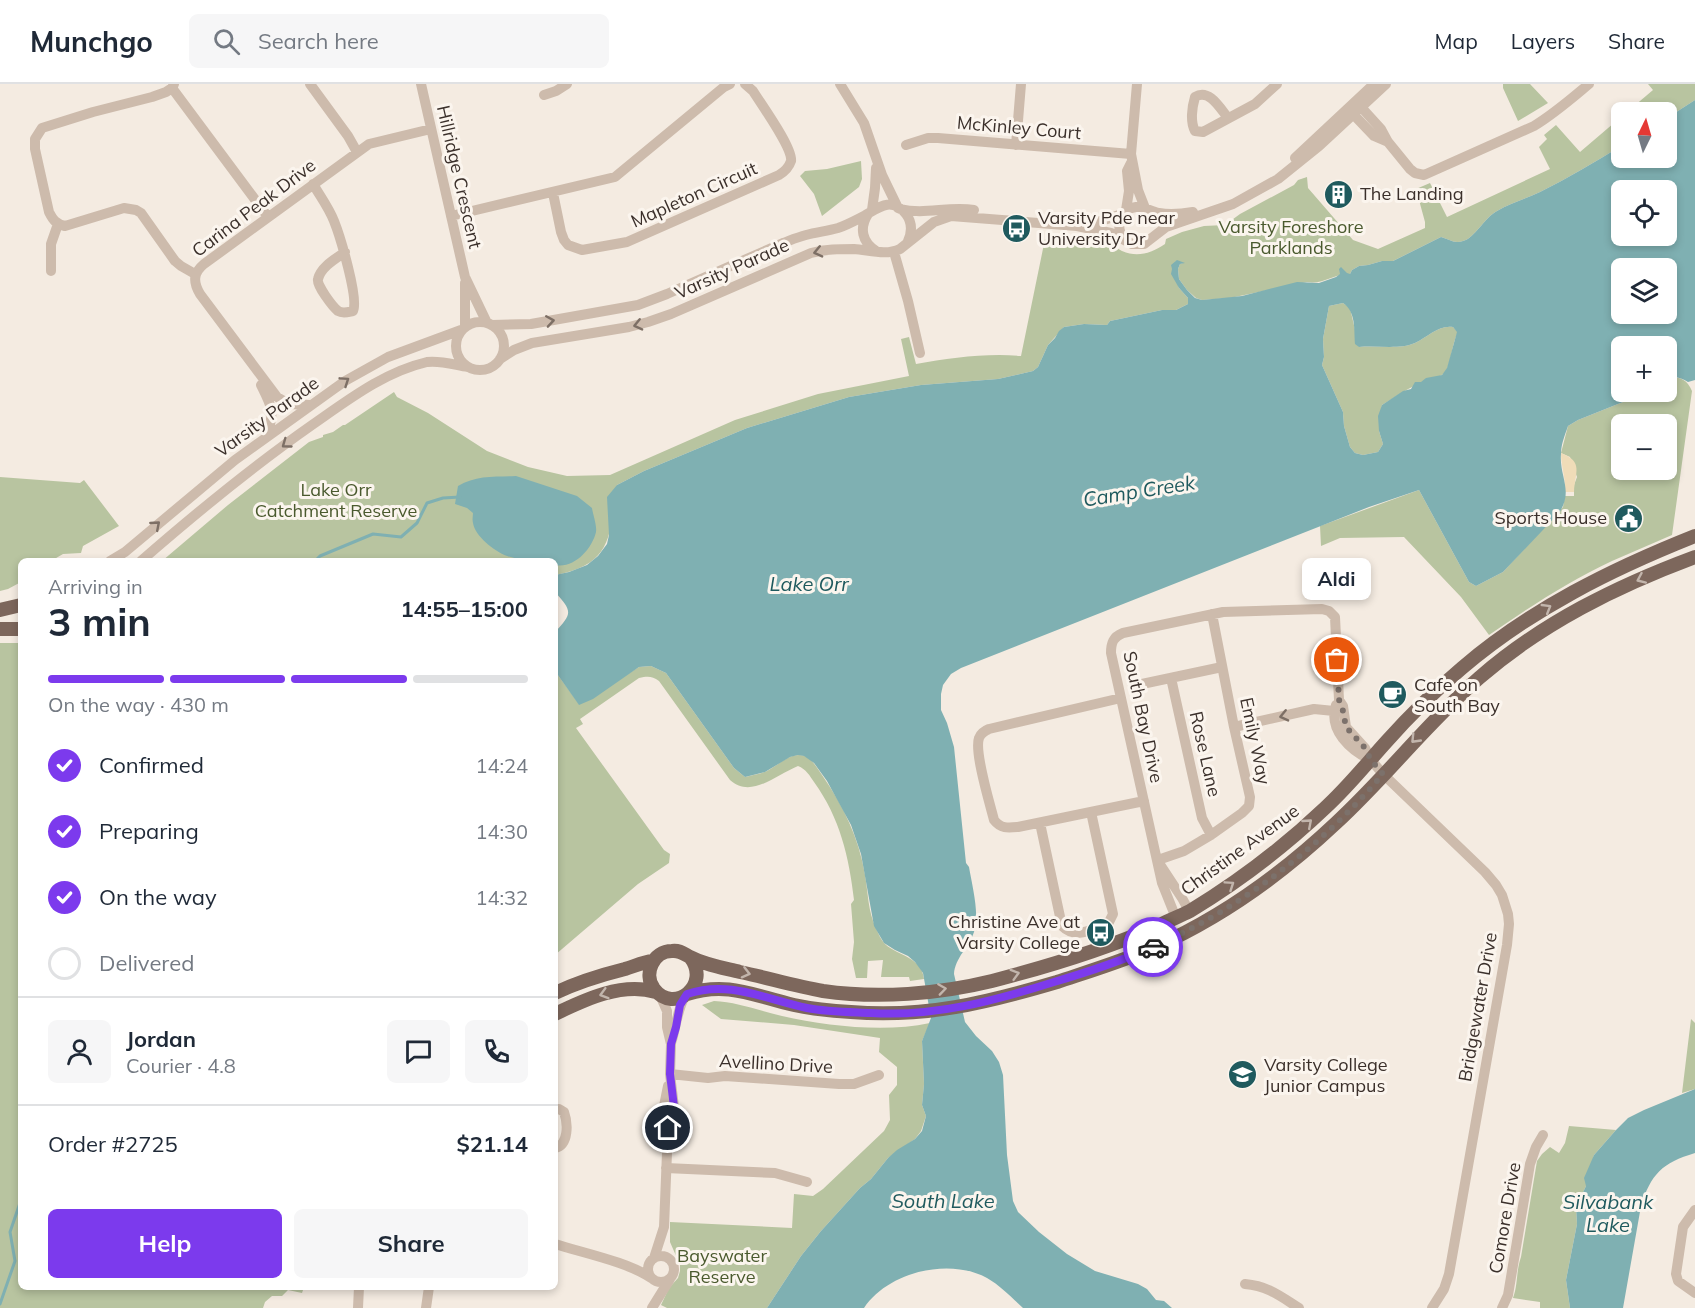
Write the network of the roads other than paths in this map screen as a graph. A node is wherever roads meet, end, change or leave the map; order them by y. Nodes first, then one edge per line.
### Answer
1 (310, 84) edge
2 (421, 84) edge
3 (567, 84) edge
4 (730, 84) edge
5 (745, 84) edge
6 (840, 84) edge
7 (1021, 84) edge
8 (1137, 84) edge
9 (1277, 84) edge
10 (1374, 84) edge
11 (1386, 84) edge
12 (1589, 84) edge
13 (173, 86) edge
14 (544, 95) dead end
15 (1357, 107) junction
16 (1228, 118) dead end
17 (431, 129) junction
18 (906, 144) dead end
19 (1016, 145) junction
20 (357, 152) junction
21 (1132, 157) junction
22 (876, 159) junction
23 (313, 184) junction
24 (553, 193) junction
25 (899, 208) junction
26 (1147, 209) junction
27 (870, 212) junction
28 (1124, 212) junction
29 (451, 216) junction
30 (268, 217) junction
31 (58, 224) junction
32 (1154, 236) junction
33 (1127, 242) junction
34 (905, 245) junction
35 (876, 251) junction
36 (345, 252) junction
37 (894, 252) junction
38 (51, 271) dead end
39 (195, 274) junction
40 (465, 277) junction
41 (490, 324) junction
42 (463, 329) junction
43 (920, 353) dead end
44 (500, 359) junction
45 (251, 364) junction
46 (468, 367) junction
47 (310, 405) junction
48 (267, 436) junction
49 (1695, 536) edge
50 (1695, 557) edge
51 (115, 558) edge
52 (145, 558) edge
53 (18, 606) edge
54 (0, 610) edge
55 (1212, 614) junction
56 (0, 629) edge
57 (18, 629) edge
58 (1222, 666) junction
59 (1171, 678) junction
60 (1142, 684) dead end
61 (1122, 698) junction
62 (1339, 700) junction
63 (1334, 711) junction
64 (1234, 727) junction
65 (1371, 760) junction
66 (1383, 774) junction
67 (1144, 801) junction
68 (1091, 812) junction
69 (1040, 823) junction
70 (1211, 835) junction
71 (1158, 860) junction
72 (1189, 911) junction
73 (1176, 918) junction
74 (1190, 930) junction
75 (690, 957) junction
76 (653, 961) junction
77 (558, 992) edge
78 (658, 993) junction
79 (686, 995) junction
80 (558, 1013) edge
81 (671, 1044) junction
82 (670, 1074) junction
83 (879, 1075) dead end
84 (558, 1109) edge
85 (1543, 1135) dead end
86 (558, 1147) edge
87 (666, 1168) junction
88 (807, 1182) dead end
89 (1695, 1210) edge
90 (664, 1227) junction
91 (558, 1246) edge
92 (653, 1259) junction
93 (672, 1261) junction
94 (625, 1265) junction
95 (653, 1279) junction
96 (670, 1279) junction
97 (1245, 1284) dead end
98 (359, 1290) edge
99 (429, 1290) edge
100 (1695, 1293) edge
101 (358, 1308) edge
102 (426, 1308) edge
103 (652, 1308) edge
104 (1299, 1308) edge
105 (1432, 1308) edge
106 (1502, 1308) edge

1 - 20 street
2 - 17 street, Hillridge Crescent
3 - 14 street
4 - 24 street
5 - 24 street, Mapleton Circuit
6 - 22 street
7 - 19 street
8 - 21 street
9 - 16 street
10 - 15 street, Varsity Parade
11 - 15 street, Varsity Parade
12 - 15 street
13 - 30 street
13 - 31 street
15 - 26 street, Varsity Parade
15 - 32 street, Varsity Parade
17 - 20 street, Carina Peak Drive
17 - 29 street, Hillridge Crescent
18 - 19 street, McKinley Court
19 - 21 street, McKinley Court
20 - 23 street, Carina Peak Drive
21 - 26 street
21 - 28 street
22 - 25 street
22 - 27 street
23 - 30 street, Carina Peak Drive
23 - 36 street
24 - 29 street
25 - 27 street, Varsity Parade
25 - 28 street, Varsity Parade
25 - 34 street
26 - 28 street, Varsity Parade
26 - 32 street
27 - 35 street
41 -> 27 street, Varsity Parade
28 - 33 street
29 - 40 street, Hillridge Crescent
30 - 39 street, Carina Peak Drive
31 - 38 street
31 - 39 street
32 - 33 street, Varsity Parade
33 - 34 street
34 - 37 street
35 - 37 street, Varsity Parade
35 -> 44 street, Varsity Parade
36 - 36 street
37 - 43 street
39 - 45 street, Carina Peak Drive
40 - 41 street, Hillridge Crescent
40 - 42 street, Hillridge Crescent
41 - 42 street
41 - 44 street
42 - 46 street
47 -> 42 street, Varsity Parade
44 - 46 street
45 - 47 street, Carina Peak Drive
45 - 48 street, Carina Peak Drive
46 -> 52 street, Varsity Parade
47 - 48 street, Varsity Parade
51 -> 48 street, Varsity Parade
65 -> 49 main road, Christine Avenue
50 -> 66 main road, Christine Avenue
53 - 54 main road
55 - 58 street, Emily Way
55 - 61 street, South Bay Drive
55 - 62 street, South Bay Drive
56 - 57 main road
58 - 59 street
58 - 64 street, Emily Way
59 - 60 street
59 - 70 street, Rose Lane
61 - 67 street, South Bay Drive
61 - 69 street
62 - 63 street, South Bay Drive
62 - 65 street, South Bay Drive
63 -> 64 street
63 - 65 street
64 - 70 street, Emily Way
65 - 66 street, Bridgewater Drive
72 -> 65 main road, Christine Avenue
66 - 74 main road, Christine Avenue
66 - 105 street, Bridgewater Drive
67 - 68 street
67 - 71 street, South Bay Drive
68 - 69 street
68 - 69 street
70 - 71 street, Emily Way
71 - 72 street, South Bay Drive
71 - 73 street, South Bay Drive
72 - 73 main road, Christine Avenue
72 - 74 main road
73 - 74 main road
75 -> 73 main road, Christine Avenue
74 - 79 main road, Christine Avenue
75 - 76 main road, Christine Avenue
75 - 79 main road
76 - 77 main road, Christine Avenue
76 - 78 main road
78 - 79 main road, Christine Avenue
78 -> 80 main road, Christine Avenue
78 - 81 street
79 - 81 street
81 - 82 street
82 - 83 street, Avellino Drive
82 - 87 street
84 - 86 street
85 - 106 street, Comore Drive
87 - 88 street
87 - 90 street
89 - 100 street
90 - 92 street
90 - 93 street
91 - 94 street
92 - 93 street
92 - 94 street
92 - 95 street
93 - 96 street
94 - 95 street
95 - 96 street
95 - 103 street
96 - 103 street
97 - 104 street
98 - 101 street
99 - 102 street

